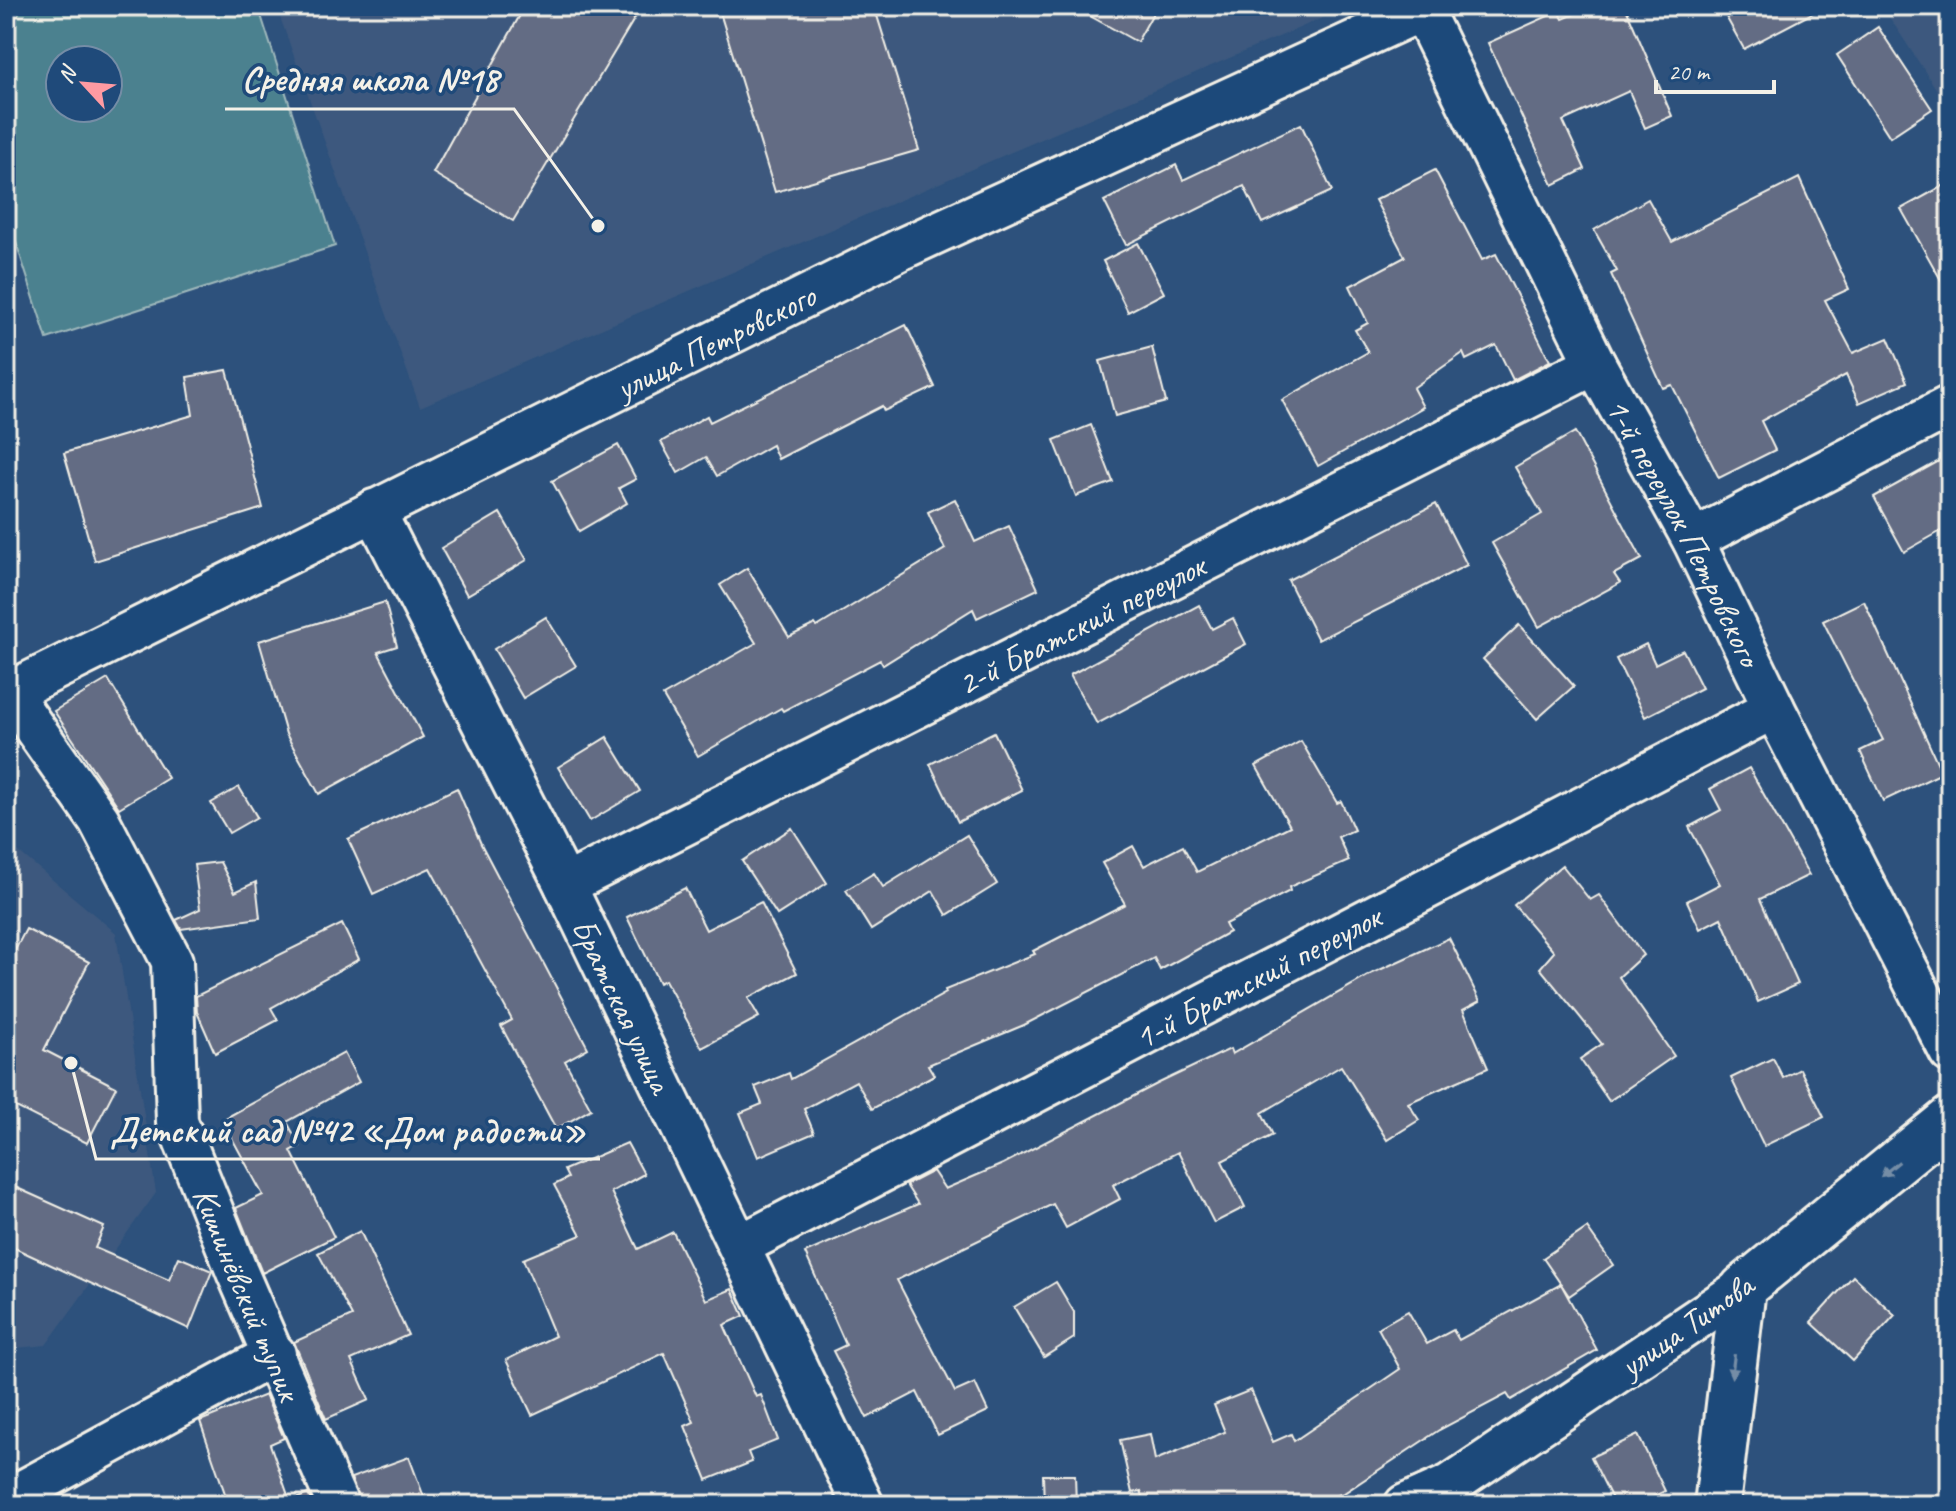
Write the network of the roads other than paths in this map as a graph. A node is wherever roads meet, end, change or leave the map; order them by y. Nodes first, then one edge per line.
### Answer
1 (1426, 8) edge
2 (1595, 364) junction
3 (1950, 406) edge
4 (374, 510) junction
5 (1693, 540) junction
6 (8, 693) edge
7 (1774, 708) junction
8 (565, 885) junction
9 (1950, 1052) edge
10 (1950, 1119) edge
11 (741, 1245) junction
12 (1743, 1288) junction
13 (275, 1354) junction
14 (6, 1500) edge
15 (338, 1505) edge
16 (863, 1505) edge
17 (1405, 1505) edge
18 (1717, 1505) edge

1 - 2 street, 1-й переулок Петровского
1 - 4 street, улица Петровского
2 - 5 street, 1-й переулок Петровского
2 - 8 street, 2-й Братский переулок
3 - 5 street
4 - 6 street, улица Петровского
4 - 8 street, Братская улица
5 - 7 street, 1-й переулок Петровского
6 - 13 street, Кишинёвский тупик
7 - 9 street, 1-й переулок Петровского
7 - 11 street, 1-й Братский переулок
8 - 11 street, Братская улица
10 -> 12 street, улица Титова
11 - 16 street, Братская улица
12 - 17 street, улица Титова
12 -> 18 street
13 - 14 street
13 - 15 street, Кишинёвский тупик

